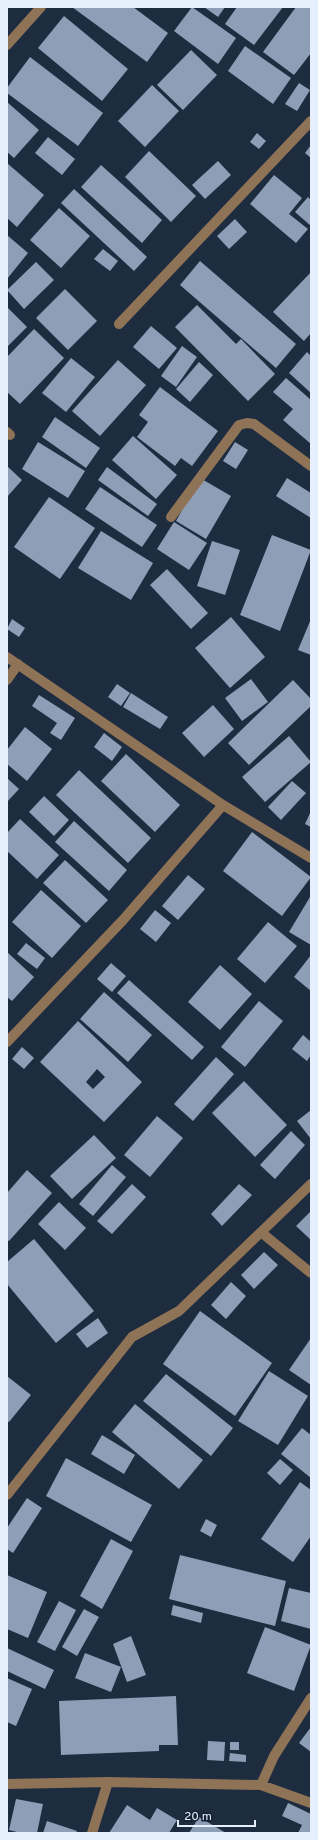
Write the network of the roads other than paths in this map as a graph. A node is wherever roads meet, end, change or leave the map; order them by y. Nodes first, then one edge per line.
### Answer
1 (41, 7) edge
2 (7, 45) edge
3 (311, 121) edge
4 (119, 324) dead end
5 (311, 466) edge
6 (171, 517) dead end
7 (7, 657) edge
8 (18, 664) junction
9 (7, 680) edge
10 (223, 805) junction
11 (311, 858) edge
12 (7, 1042) edge
13 (311, 1184) edge
14 (262, 1233) junction
15 (311, 1273) edge
16 (7, 1495) edge
17 (311, 1698) edge
18 (108, 1782) junction
19 (7, 1784) edge
20 (261, 1785) junction
21 (311, 1803) edge
22 (92, 1833) edge

1 - 2 street
3 - 4 street
5 - 6 street
7 - 8 street
8 - 9 street
8 - 10 street
10 - 11 street
10 - 12 street
13 - 14 street
14 - 15 street
14 - 16 street
17 - 20 street
18 - 19 street
18 - 20 street
18 - 22 street
20 - 21 street

